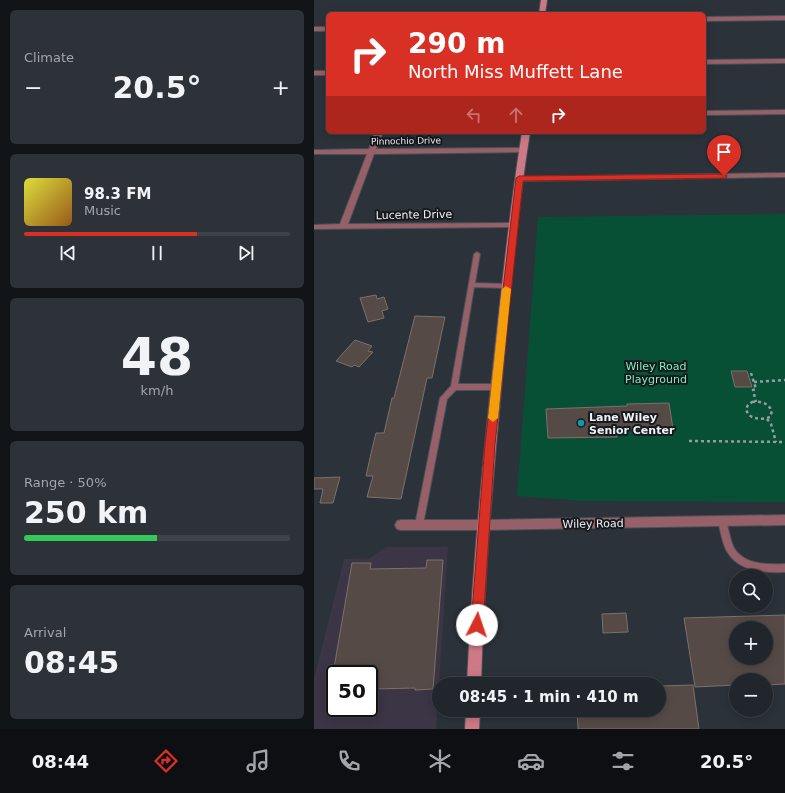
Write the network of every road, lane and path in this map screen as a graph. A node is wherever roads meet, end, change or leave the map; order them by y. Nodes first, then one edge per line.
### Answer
1 (544, 0) edge
2 (542, 12) edge
3 (785, 18) edge
4 (706, 19) edge
5 (314, 29) edge
6 (326, 29) edge
7 (785, 61) edge
8 (706, 62) edge
9 (314, 73) edge
10 (326, 73) edge
11 (785, 112) edge
12 (706, 113) edge
13 (378, 134) edge
14 (526, 134) edge
15 (523, 150) junction
16 (372, 151) junction
17 (314, 152) edge
18 (785, 176) edge
19 (519, 178) junction
20 (514, 225) junction
21 (314, 227) edge
22 (343, 227) junction
23 (477, 254) dead end
24 (471, 285) junction
25 (507, 286) junction
26 (751, 372) dead end
27 (785, 380) edge
28 (754, 382) junction
29 (454, 387) junction
30 (496, 387) junction
31 (756, 402) junction
32 (767, 419) junction
33 (689, 441) dead end
34 (776, 442) junction
35 (785, 442) edge
36 (785, 520) edge
37 (722, 521) junction
38 (401, 525) dead end
39 (419, 525) junction
40 (483, 525) junction
41 (785, 568) edge
42 (474, 677) edge
43 (473, 717) edge
44 (472, 729) edge

1 - 2 main road
3 - 4 street
5 - 6 street
7 - 8 street
9 - 10 street
11 - 12 street
13 - 16 street
14 - 15 main road
15 - 16 street, Pinnochio Drive
15 - 19 main road
16 - 17 street, Pinnochio Drive
16 - 22 street
18 - 19 street
19 - 20 main road
20 - 22 street, Lucente Drive
20 - 25 main road
21 - 22 street, Lucente Drive
23 - 24 lane
24 - 25 lane
24 - 29 lane
25 - 30 main road
26 - 28 path
27 - 28 path
28 - 31 path
29 - 30 lane
29 - 39 lane
30 - 40 main road
31 - 32 path
31 - 32 path
32 - 34 path
33 - 34 path
34 - 35 path
36 - 37 street, Wiley Road
37 - 40 street, Wiley Road
37 - 41 lane
38 - 39 street, Wiley Road
39 - 40 street, Wiley Road
40 - 42 main road
43 - 44 main road

